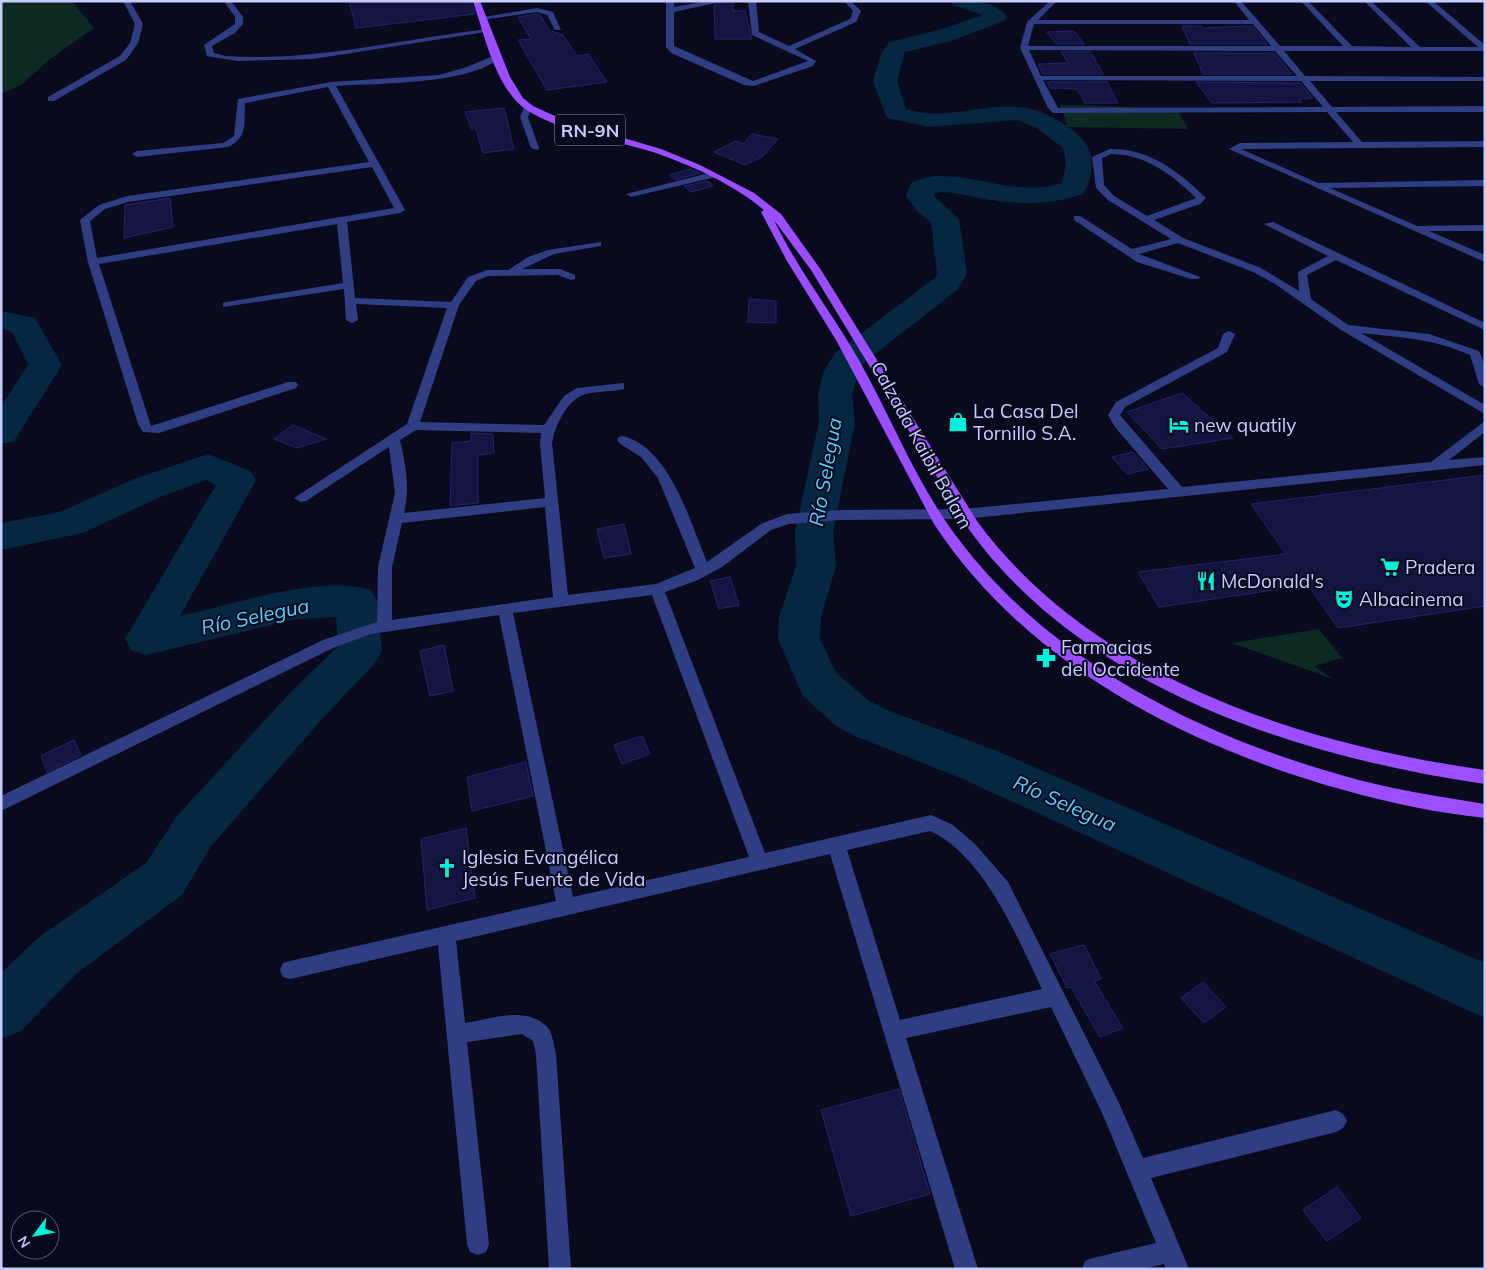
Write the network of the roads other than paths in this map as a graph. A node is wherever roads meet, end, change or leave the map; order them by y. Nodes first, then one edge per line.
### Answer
1 (126, 1) edge
2 (228, 1) edge
3 (476, 1) edge
4 (722, 1) edge
5 (752, 1) edge
6 (846, 1) edge
7 (1054, 1) edge
8 (1237, 1) edge
9 (1304, 1) edge
10 (1367, 1) edge
11 (1428, 1) edge
12 (671, 5) edge
13 (482, 18) junction
14 (1031, 22) junction
15 (1256, 22) junction
16 (558, 28) dead end
17 (488, 31) junction
18 (1024, 48) junction
19 (1418, 48) junction
20 (789, 49) junction
21 (1350, 49) junction
22 (1280, 50) junction
23 (496, 58) junction
24 (1302, 77) junction
25 (1039, 78) junction
26 (1485, 79) edge
27 (331, 84) junction
28 (51, 98) dead end
29 (528, 107) junction
30 (1329, 109) junction
31 (1485, 109) edge
32 (1359, 144) junction
33 (1485, 144) edge
34 (535, 148) dead end
35 (137, 154) dead end
36 (376, 164) junction
37 (713, 175) junction
38 (1485, 182) edge
39 (1313, 185) junction
40 (631, 194) dead end
41 (761, 202) junction
42 (1077, 218) dead end
43 (1147, 219) junction
44 (342, 220) junction
45 (1269, 224) dead end
46 (1415, 228) junction
47 (1485, 228) edge
48 (1179, 240) junction
49 (597, 244) dead end
50 (1130, 253) junction
51 (1335, 256) junction
52 (1485, 259) edge
53 (93, 262) junction
54 (510, 273) junction
55 (571, 277) dead end
56 (1195, 277) dead end
57 (348, 285) junction
58 (1306, 301) junction
59 (350, 302) junction
60 (227, 305) dead end
61 (454, 305) junction
62 (352, 320) dead end
63 (1485, 327) edge
64 (1346, 328) junction
65 (1229, 334) dead end
66 (1480, 352) edge
67 (1485, 384) edge
68 (292, 385) dead end
69 (620, 386) dead end
70 (1485, 410) edge
71 (1485, 425) edge
72 (413, 426) junction
73 (548, 429) junction
74 (393, 439) junction
75 (623, 440) dead end
76 (1485, 461) edge
77 (1433, 467) junction
78 (1179, 493) junction
79 (301, 498) dead end
80 (552, 502) junction
81 (964, 514) junction
82 (936, 515) junction
83 (396, 519) junction
84 (703, 570) junction
85 (657, 589) junction
86 (561, 601) junction
87 (505, 610) junction
88 (377, 628) junction
89 (1485, 777) edge
90 (1, 804) edge
91 (1485, 811) edge
92 (836, 844) junction
93 (760, 862) junction
94 (566, 906) junction
95 (446, 933) junction
96 (290, 970) dead end
97 (1056, 996) junction
98 (894, 1031) junction
99 (456, 1034) junction
100 (1336, 1121) dead end
101 (1138, 1170) junction
102 (478, 1244) dead end
103 (1174, 1260) edge
104 (560, 1269) edge
105 (968, 1269) edge
106 (1093, 1269) edge

1 - 28 street
2 - 17 street
3 - 13 main road, Calzada Kaibil Balam / RN-9N
4 - 12 street
5 - 20 street
6 - 20 street
7 - 14 street
8 - 15 street
9 - 21 street
10 - 19 street
11 - 19 street
12 - 20 street
13 - 16 street
13 - 17 main road, Calzada Kaibil Balam / RN-9N
14 - 15 street
14 - 18 street
15 - 22 street
17 - 23 main road, Calzada Kaibil Balam / RN-9N
18 - 22 street
18 - 25 street
19 - 21 street
21 - 22 street
22 - 24 street
23 - 27 street
23 - 29 main road, Calzada Kaibil Balam / RN-9N
24 - 25 street
24 - 26 street
24 - 30 street
25 - 30 street
27 - 35 street
27 - 36 street
29 - 34 street
29 - 37 main road, Calzada Kaibil Balam / RN-9N
30 - 31 street
30 - 32 street
32 - 33 street
32 - 39 street
36 - 44 street
36 - 53 street
37 - 40 street
37 - 41 main road, Calzada Kaibil Balam / RN-9N
38 - 39 street
39 - 46 street
41 - 81 main road, Calzada Kaibil Balam / RN-9N
41 - 82 main road, Calzada Kaibil Balam
42 - 50 street
43 - 43 street
43 - 48 street
44 - 53 street
44 - 57 street
45 - 51 street
46 - 47 street
46 - 52 street
48 - 50 street
48 - 58 street
49 - 54 street
50 - 56 street
51 - 58 street
51 - 63 street
53 - 68 street
54 - 55 street
54 - 61 street
57 - 59 street
57 - 60 street
58 - 64 street
59 - 61 street
59 - 62 street
61 - 72 street
64 - 66 street
64 - 70 street
65 - 78 street
66 - 67 street
69 - 73 street
71 - 77 street
72 - 73 street
72 - 74 street
73 - 80 street
74 - 79 street
74 - 83 street
75 - 84 street
76 - 77 street
77 - 78 street
78 - 81 street
80 - 83 street
80 - 86 street
81 - 82 street
81 - 89 main road, Calzada Kaibil Balam / RN-9N
82 - 84 street
82 - 91 main road, Calzada Kaibil Balam
83 - 88 street
84 - 85 street
85 - 86 street
85 - 93 street
86 - 87 street
87 - 88 street
87 - 94 street
88 - 90 street
92 - 93 street
92 - 97 street
92 - 98 street
93 - 94 street
94 - 95 street
95 - 96 street
95 - 99 street
97 - 98 street
97 - 101 street
98 - 105 street
99 - 102 street
99 - 104 street
100 - 101 street
101 - 103 street
103 - 106 street

